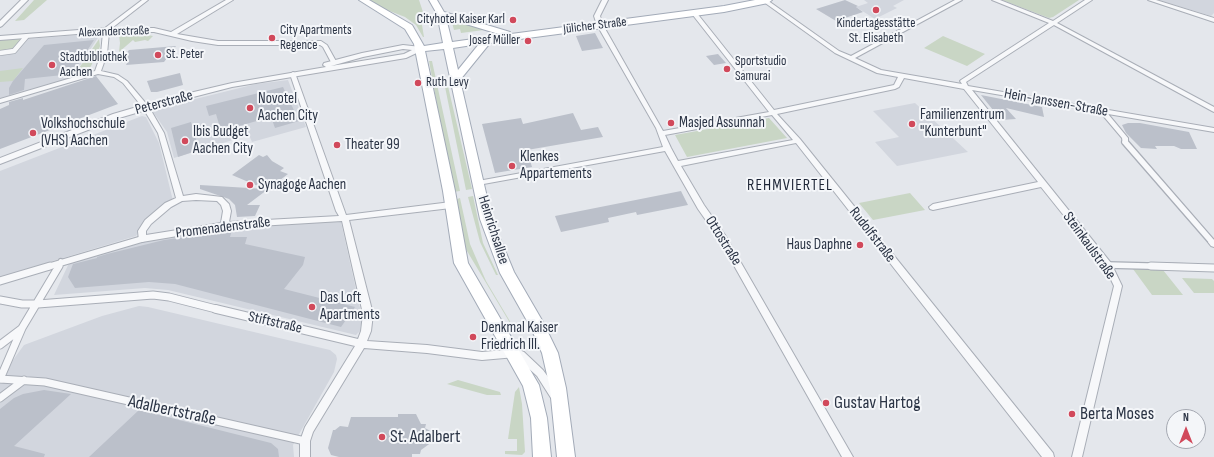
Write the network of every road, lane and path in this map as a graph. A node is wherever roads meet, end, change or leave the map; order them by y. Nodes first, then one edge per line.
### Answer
1 (25, 0) edge
2 (145, 0) edge
3 (230, 0) edge
4 (363, 0) edge
5 (433, 0) edge
6 (605, 0) edge
7 (766, 0) edge
8 (959, 0) edge
9 (995, 0) edge
10 (1089, 0) edge
11 (1151, 0) edge
12 (694, 13) junction
13 (440, 14) junction
14 (1214, 20) edge
15 (1054, 23) junction
16 (0, 25) edge
17 (600, 25) junction
18 (106, 30) junction
19 (172, 34) junction
20 (26, 36) junction
21 (513, 36) junction
22 (1, 39) edge
23 (488, 39) junction
24 (328, 42) dead end
25 (321, 43) junction
26 (448, 45) junction
27 (421, 49) junction
28 (0, 52) edge
29 (850, 59) junction
30 (334, 62) junction
31 (311, 71) junction
32 (98, 72) junction
33 (293, 74) junction
34 (900, 75) junction
35 (455, 80) junction
36 (966, 87) junction
37 (0, 101) edge
38 (146, 107) junction
39 (1214, 110) edge
40 (1103, 112) junction
41 (773, 113) junction
42 (1214, 130) edge
43 (662, 133) junction
44 (798, 141) junction
45 (1125, 142) joint
46 (667, 148) junction
47 (0, 161) edge
48 (677, 164) junction
49 (478, 183) junction
50 (1042, 184) junction
51 (180, 199) junction
52 (451, 205) junction
53 (932, 207) dead end
54 (344, 218) junction
55 (225, 225) junction
56 (142, 239) junction
57 (1213, 243) edge
58 (61, 262) junction
59 (1108, 266) junction
60 (1214, 268) edge
61 (0, 281) edge
62 (0, 300) edge
63 (38, 304) junction
64 (216, 309) joint
65 (22, 328) junction
66 (361, 344) junction
67 (0, 345) edge
68 (513, 352) junction
69 (0, 379) edge
70 (24, 380) junction
71 (0, 398) edge
72 (561, 406) junction
73 (305, 441) junction
74 (305, 457) edge
75 (542, 457) edge
76 (566, 457) edge
77 (848, 457) edge
78 (1049, 457) edge
79 (1077, 457) edge

1 - 16 street
2 - 18 street
3 - 19 street
4 - 27 main road, Heinrichsallee
5 - 13 main road, Heinrichsallee
6 - 17 street
7 - 12 main road, Jülicher Straße
7 - 29 street, Hein-Janssen-Straße
8 - 29 street
9 - 15 street
10 - 15 street
11 - 14 street
12 - 17 main road, Jülicher Straße
12 - 41 street, Rudolfstraße
13 - 21 main road
13 - 26 main road, Heinrichsallee
15 - 36 street
15 - 39 street
17 - 21 main road, Jülicher Straße
17 - 43 street, Ottostraße
18 - 19 street, Alexanderstraße
18 - 20 street, Alexanderstraße
18 - 32 street
19 - 25 street, Alexanderstraße
20 - 22 street, Alexanderstraße
20 - 28 street
21 - 23 main road, Jülicher Straße
23 - 26 main road, Jülicher Straße
23 - 35 main road
24 - 25 street, Alexanderstraße
25 - 30 street
26 - 27 main road, Jülicher Straße
26 - 35 main road, Heinrichsallee
27 - 30 street, Peterstraße
27 - 31 street, Peterstraße
27 - 52 main road, Heinrichsallee
29 - 34 street, Hein-Janssen-Straße
30 - 31 street, Peterstraße
31 - 33 street, Peterstraße
32 - 37 street
32 - 38 street
33 - 38 street, Peterstraße
33 - 54 street
34 - 36 street, Hein-Janssen-Straße
34 - 41 street
35 - 49 main road, Heinrichsallee
36 - 40 street, Hein-Janssen-Straße
36 - 50 street, Steinkaulstraße
38 - 47 street, Peterstraße
38 - 51 street
40 - 42 street, Hein-Janssen-Straße
40 - 45 street
41 - 43 street
41 - 44 street, Rudolfstraße
43 - 46 street, Ottostraße
44 - 48 street
44 - 78 street, Rudolfstraße
45 - 57 street
46 - 48 street, Ottostraße
46 - 49 street
48 - 77 street, Ottostraße
49 - 72 main road, Heinrichsallee
50 - 53 street
50 - 59 street, Steinkaulstraße
51 - 55 street
51 - 56 street
52 - 54 street, Promenadenstraße
52 - 68 main road, Heinrichsallee
54 - 55 street, Promenadenstraße
54 - 66 street
55 - 56 street, Promenadenstraße
56 - 58 street, Promenadenstraße
58 - 61 street, Promenadenstraße
58 - 63 street
59 - 60 street
59 - 79 street, Steinkaulstraße
62 - 63 street, Stiftstraße
63 - 64 street, Stiftstraße
63 - 65 street
64 - 66 street, Stiftstraße
65 - 67 street
65 - 69 street, Adalbertstraße
66 - 68 street, Stiftstraße
66 - 73 street
68 - 72 street, Heinrichsallee
68 - 75 main road, Heinrichsallee
69 - 70 street, Adalbertstraße
70 - 71 street
70 - 73 street, Adalbertstraße
72 - 76 main road, Heinrichsallee
73 - 74 street

